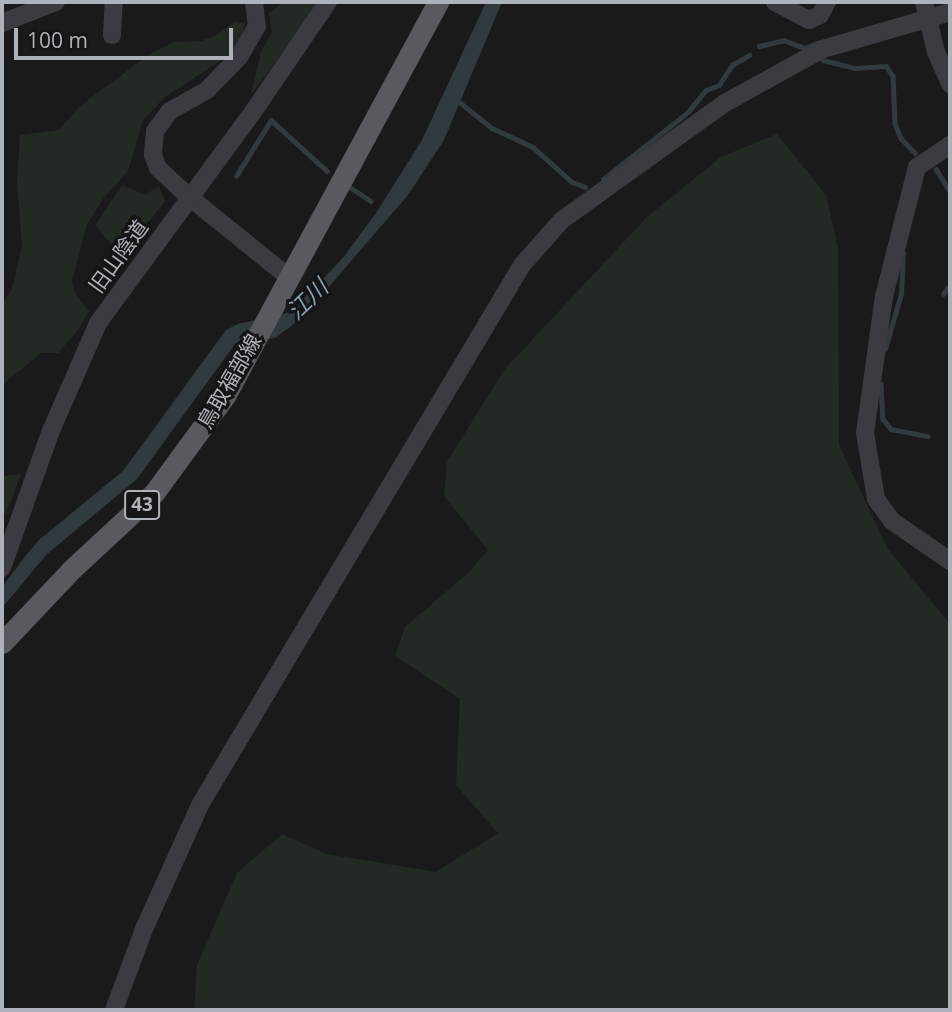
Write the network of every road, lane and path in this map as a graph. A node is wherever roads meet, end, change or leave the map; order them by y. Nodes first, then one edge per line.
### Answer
1 (56, 2) edge
2 (114, 2) edge
3 (254, 2) edge
4 (328, 2) edge
5 (438, 2) edge
6 (775, 2) edge
7 (827, 2) edge
8 (927, 10) edge
9 (950, 12) edge
10 (2, 23) edge
11 (112, 35) dead end
12 (950, 84) edge
13 (950, 145) edge
14 (188, 196) junction
15 (287, 276) junction
16 (950, 561) edge
17 (2, 568) edge
18 (2, 643) edge
19 (114, 1010) edge

1 - 10 street
2 - 11 street
3 - 14 street
4 - 14 street, 旧山陰道
5 - 15 main road, 鳥取福部線 / 43
6 - 7 street
8 - 9 street
8 - 12 street
8 - 19 street
13 - 16 street
14 - 15 street
14 - 17 street, 旧山陰道
15 - 18 main road, 鳥取福部線 / 43

